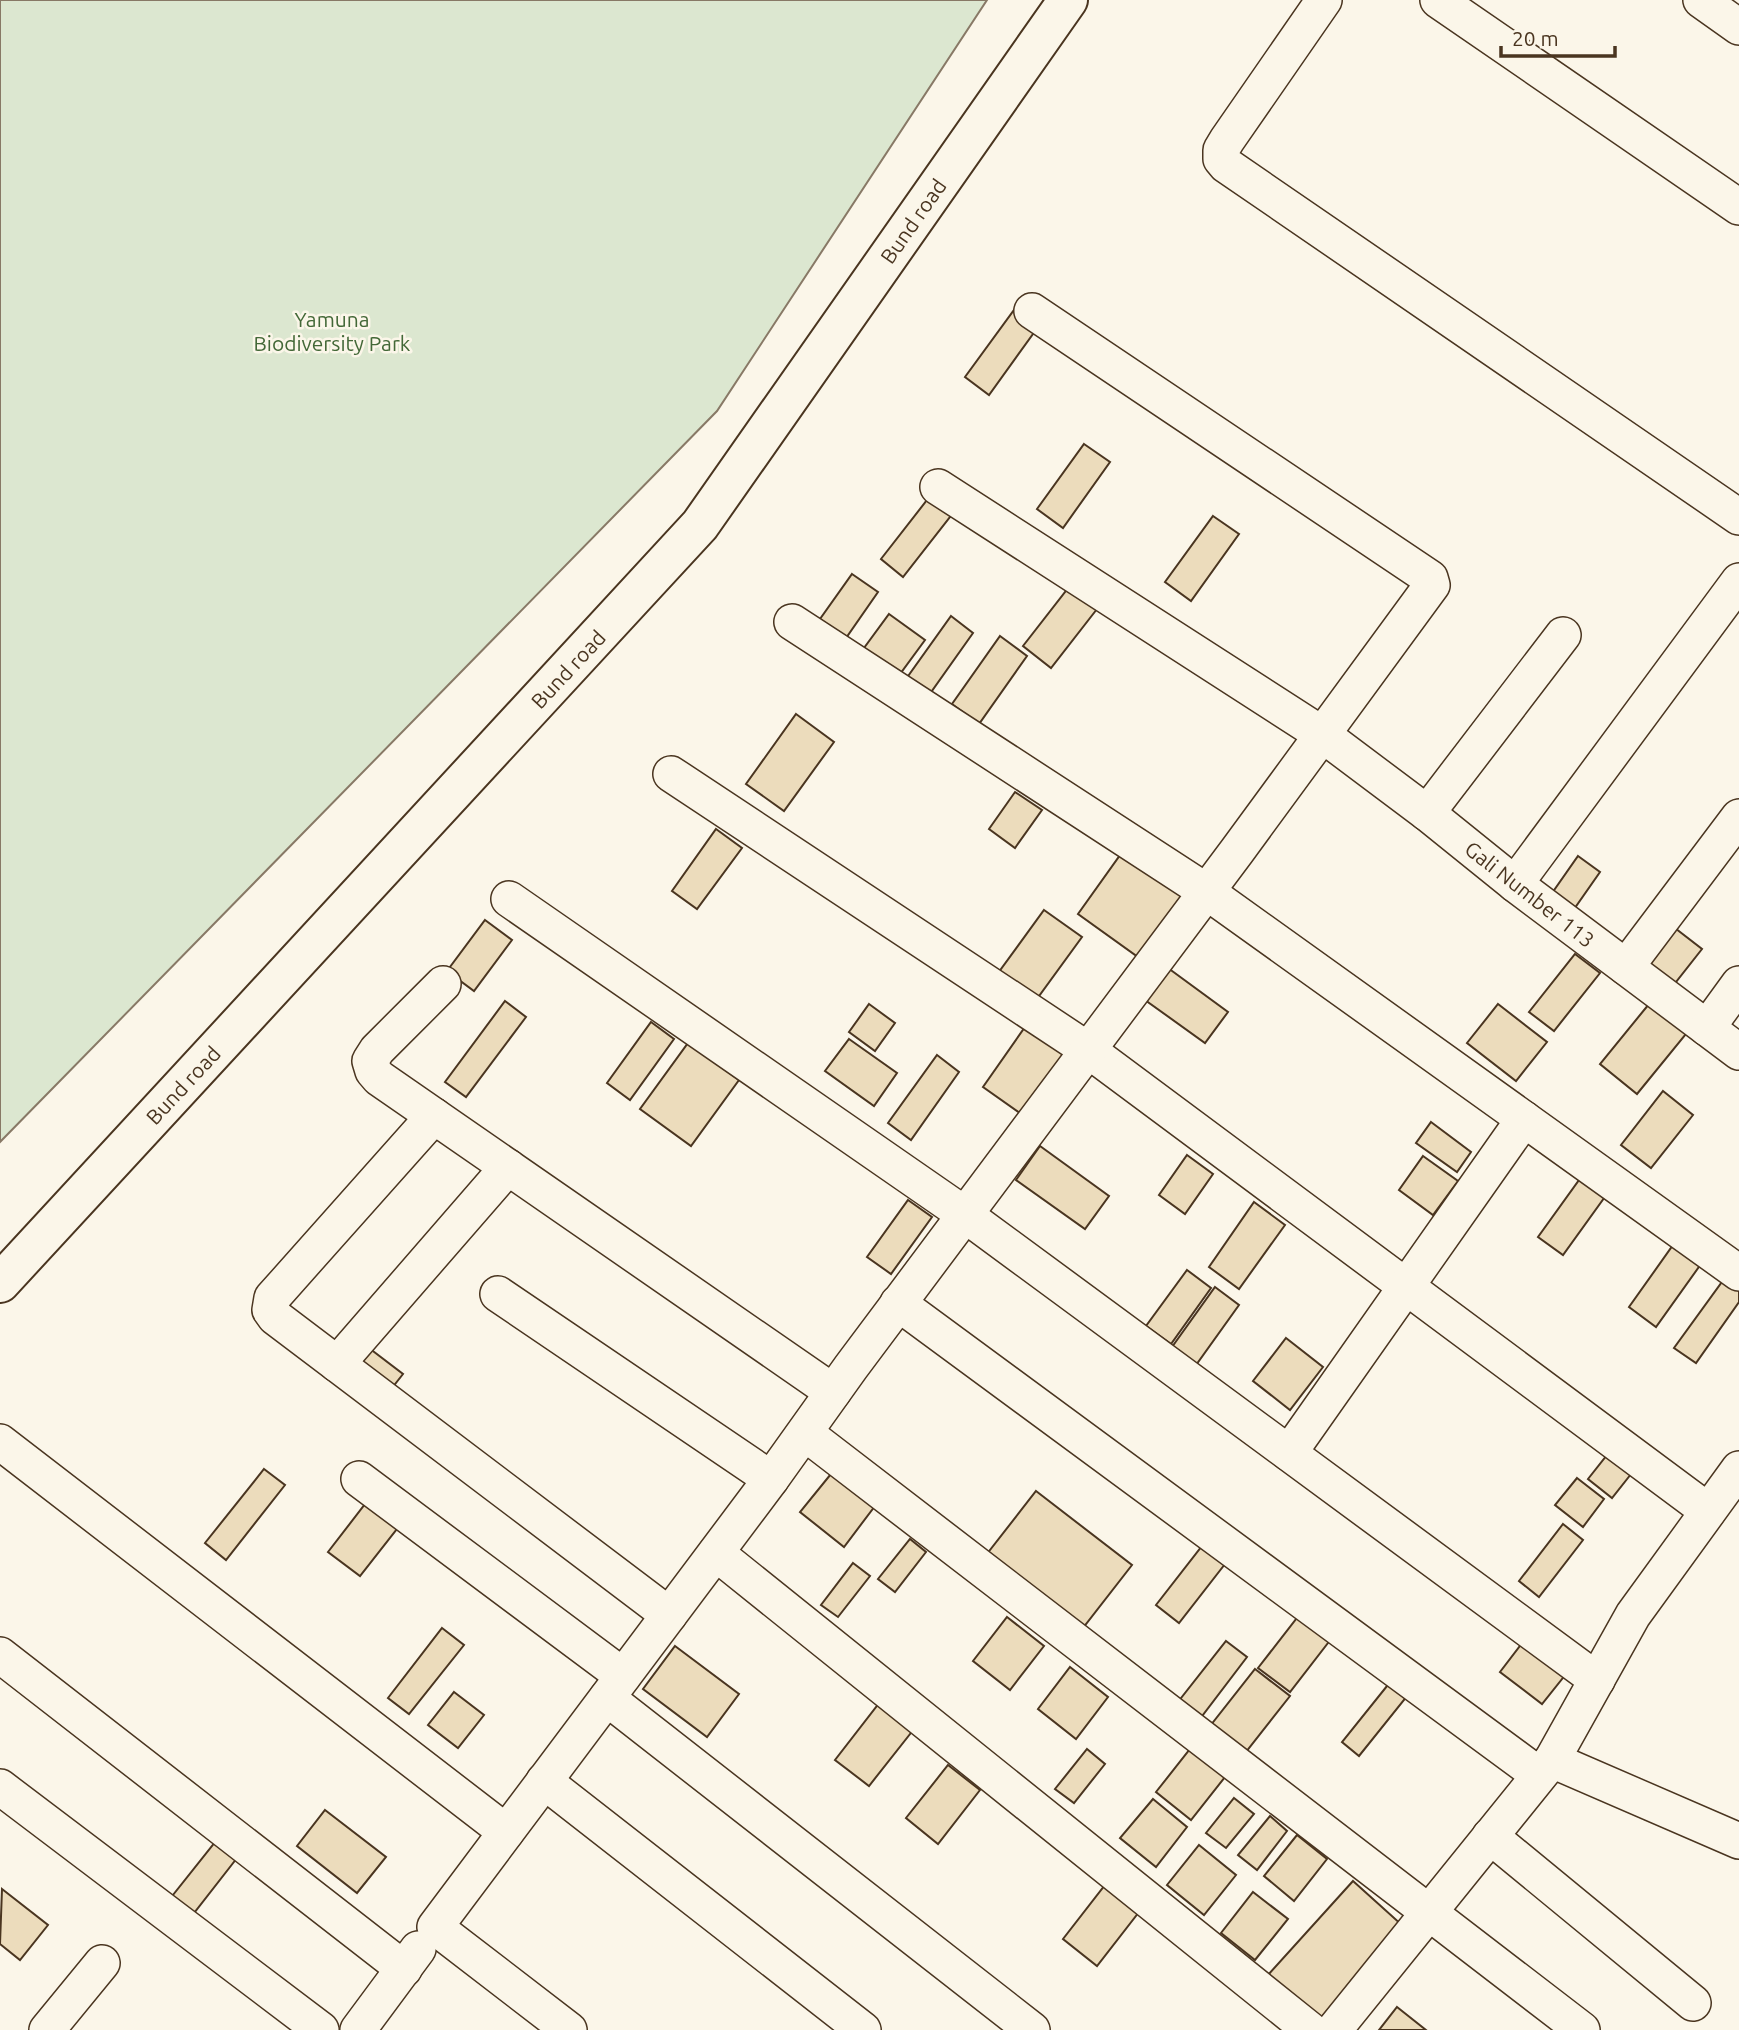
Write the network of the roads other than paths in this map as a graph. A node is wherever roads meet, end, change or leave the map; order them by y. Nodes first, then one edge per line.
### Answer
1 (1068, 0) edge
2 (1324, 0) edge
3 (1438, 0) edge
4 (1701, 0) edge
5 (1739, 27) edge
6 (1739, 207) edge
7 (1032, 311) dead end
8 (938, 487) dead end
9 (1739, 517) edge
10 (1739, 581) edge
11 (792, 622) dead end
12 (1563, 635) dead end
13 (1323, 734) junction
14 (671, 774) dead end
15 (1427, 813) junction
16 (1739, 817) edge
17 (1515, 884) junction
18 (1207, 892) junction
19 (509, 899) dead end
20 (1626, 967) junction
21 (443, 984) dead end
22 (1739, 984) edge
23 (1707, 1028) junction
24 (1088, 1051) junction
25 (1739, 1052) edge
26 (434, 1116) junction
27 (1524, 1119) junction
28 (508, 1167) junction
29 (964, 1214) junction
30 (1739, 1273) edge
31 (0, 1283) edge
32 (1405, 1288) junction
33 (498, 1294) dead end
34 (898, 1303) junction
35 (337, 1364) junction
36 (833, 1392) junction
37 (805, 1433) junction
38 (0, 1442) edge
39 (1289, 1453) junction
40 (1739, 1469) edge
41 (359, 1479) dead end
42 (771, 1479) junction
43 (1708, 1511) junction
44 (716, 1553) junction
45 (669, 1615) junction
46 (0, 1655) edge
47 (1597, 1680) junction
48 (615, 1687) junction
49 (1545, 1768) junction
50 (544, 1781) junction
51 (0, 1787) edge
52 (506, 1832) junction
53 (1490, 1836) junction
54 (1739, 1841) edge
55 (1427, 1914) junction
56 (435, 1927) junction
57 (102, 1963) dead end
58 (404, 1969) junction
59 (1693, 2003) dead end
60 (47, 2030) edge
61 (321, 2030) edge
62 (358, 2030) edge
63 (569, 2030) edge
64 (863, 2030) edge
65 (1032, 2030) edge
66 (1310, 2030) edge
67 (1334, 2030) edge
68 (1581, 2030) edge

1 - 31 street, Bund road
2 - 9 street
3 - 6 street
4 - 5 street
7 - 13 street
8 - 13 street, Gali Number 113
10 - 17 street
11 - 18 street
12 - 15 street
13 - 15 street, Gali Number 113
13 - 18 street
14 - 24 street
15 - 17 street, Gali Number 113
16 - 20 street
17 - 20 street, Gali Number 113
18 - 24 street
18 - 27 street
19 - 29 street
20 - 23 street, Gali Number 113
21 - 26 street
22 - 23 street
23 - 25 street, Gali Number 113
24 - 29 street
24 - 32 street
26 - 28 street
26 - 35 street
27 - 30 street
27 - 32 street
28 - 35 street
28 - 36 street
29 - 34 street
29 - 39 street
32 - 39 street
32 - 43 street
33 - 42 street
34 - 36 street
34 - 49 street
35 - 45 street
36 - 37 street
37 - 42 street
37 - 55 street
38 - 52 street
39 - 47 street
40 - 43 street
41 - 48 street
42 - 44 street
43 - 47 street
44 - 45 street
44 - 66 street
45 - 48 street
46 - 58 street
47 - 49 street
48 - 50 street
48 - 65 street
49 - 53 street
49 - 54 street
50 - 52 street
50 - 64 street
51 - 61 street
52 - 56 street
53 - 55 street
53 - 59 street
55 - 67 street
55 - 68 street
56 - 58 street
56 - 63 street
57 - 60 street
58 - 62 street

